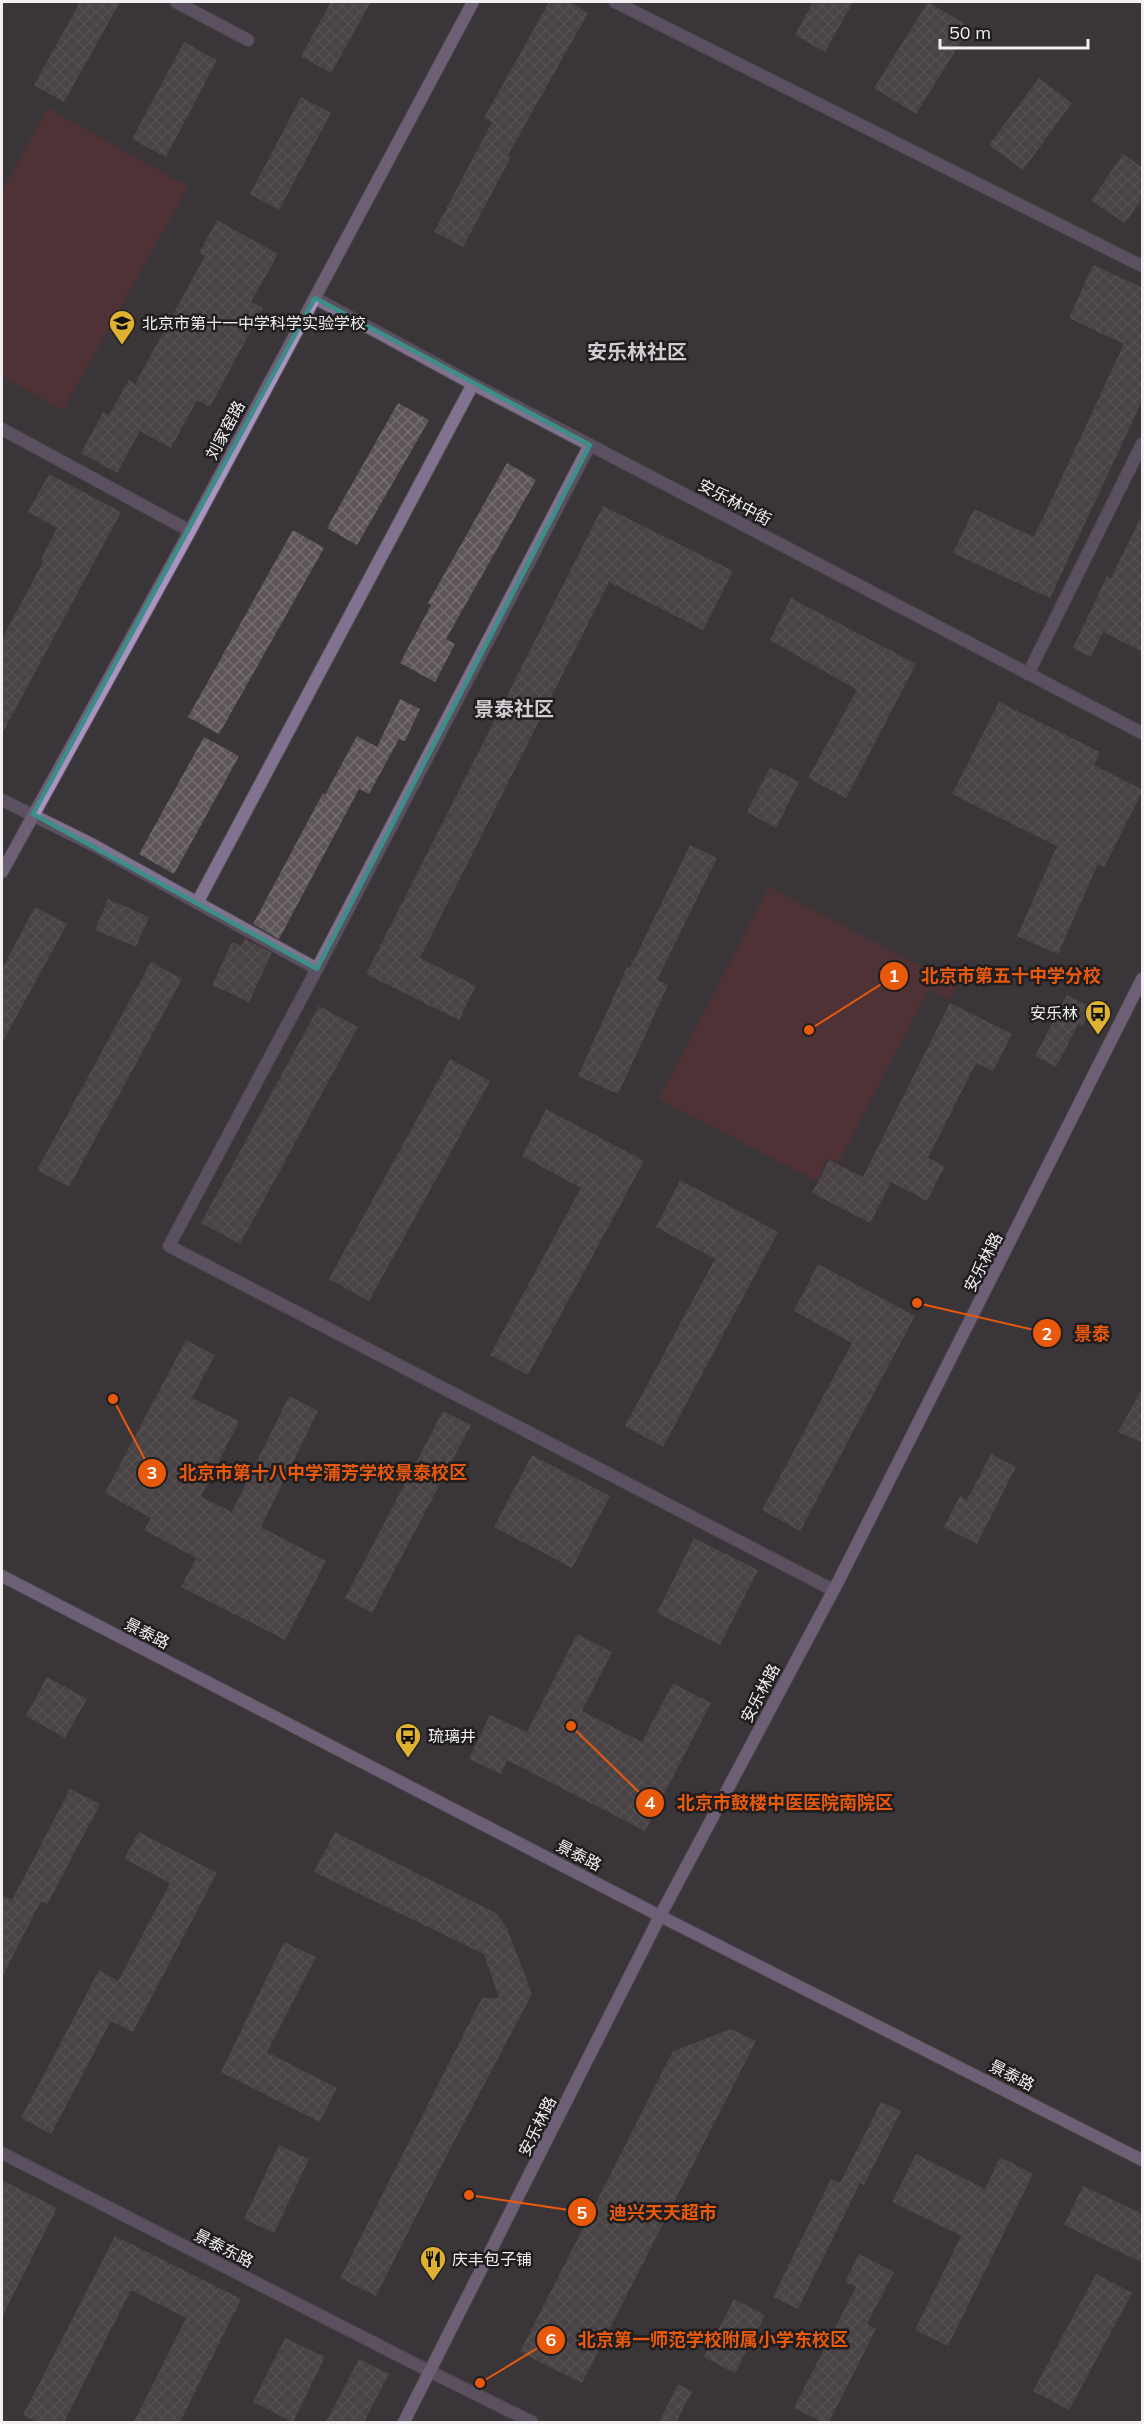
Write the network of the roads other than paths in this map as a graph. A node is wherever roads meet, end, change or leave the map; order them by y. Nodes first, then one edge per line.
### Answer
1 (176, 2) edge
2 (473, 2) edge
3 (615, 2) edge
4 (248, 40) dead end
5 (1143, 266) edge
6 (315, 298) junction
7 (473, 384) junction
8 (2, 429) edge
9 (1143, 444) edge
10 (590, 445) junction
11 (190, 531) junction
12 (1028, 674) junction
13 (1143, 734) edge
14 (2, 800) edge
15 (33, 814) junction
16 (2, 872) edge
17 (197, 903) junction
18 (317, 969) junction
19 (1143, 979) edge
20 (2, 1576) edge
21 (833, 1590) junction
22 (660, 1916) junction
23 (2, 2153) edge
24 (1143, 2160) edge
25 (431, 2372) junction
26 (404, 2422) edge
27 (532, 2422) edge

1 - 4 street
2 - 6 street, 刘家窑路
3 - 5 street
6 - 7 street, 安乐林中街
6 - 11 street, 刘家窑路
7 - 10 street, 安乐林中街
7 - 17 street
8 - 11 street
9 - 12 street
10 - 12 street, 安乐林中街
10 - 18 street
11 - 15 street, 刘家窑路
12 - 13 street, 安乐林中街
14 - 15 street
15 - 16 street, 刘家窑路
15 - 17 street
17 - 18 street
18 - 21 street
19 - 21 street, 安乐林路
20 - 22 street, 景泰路
21 - 22 street, 安乐林路
22 - 24 street, 景泰路
22 - 25 street, 安乐林路
23 - 25 street, 景泰东路
25 - 26 street, 安乐林路
25 - 27 street, 景泰东路

